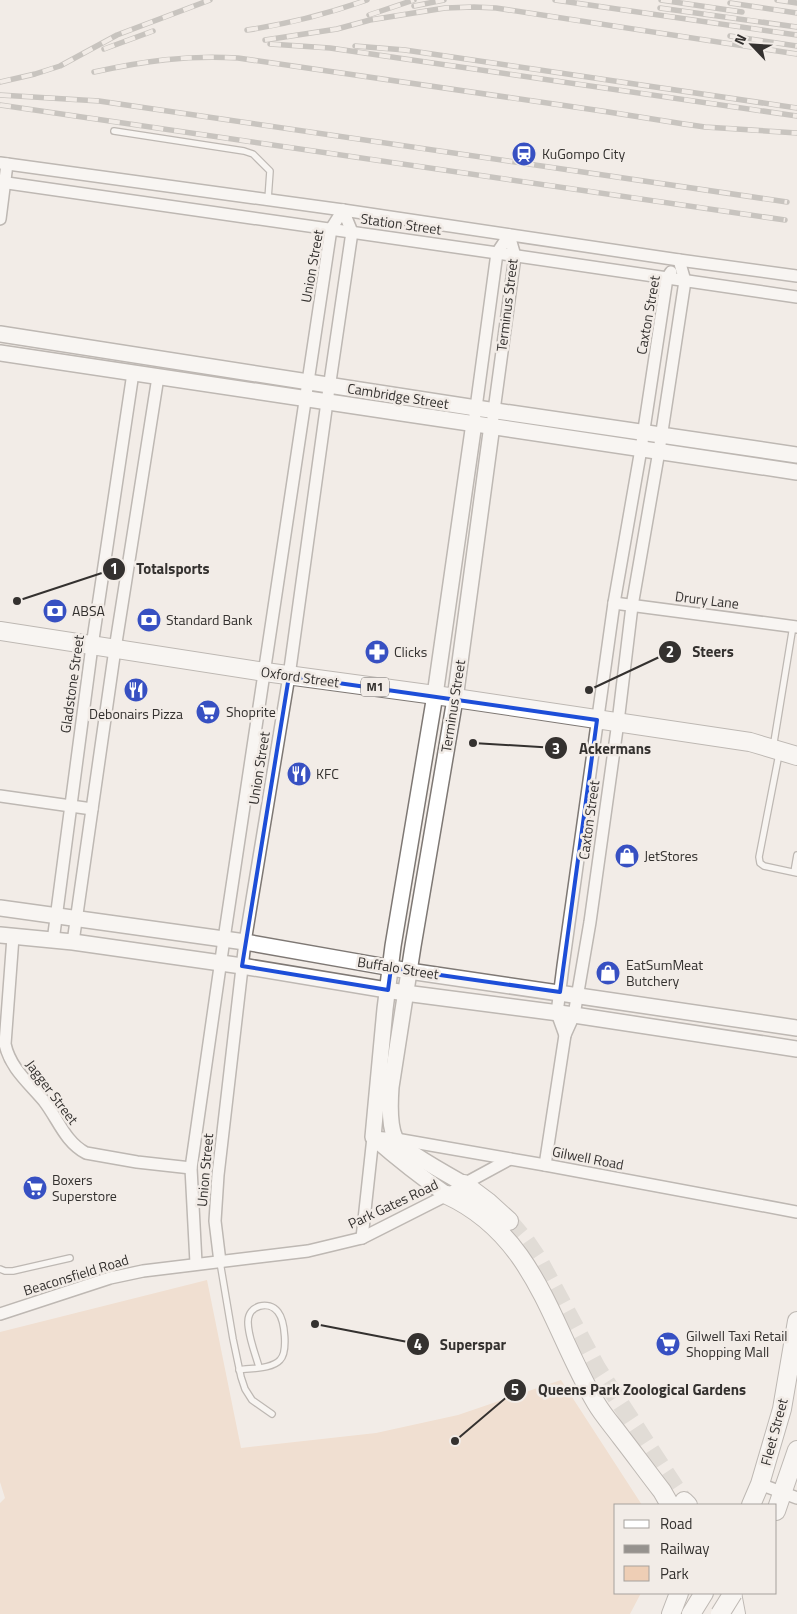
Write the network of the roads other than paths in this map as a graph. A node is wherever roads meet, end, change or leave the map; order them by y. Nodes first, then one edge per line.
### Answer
1 (114, 131) dead end
2 (4, 163) edge
3 (2, 182) edge
4 (268, 199) junction
5 (344, 210) junction
6 (0, 219) edge
7 (419, 221) junction
8 (332, 229) junction
9 (352, 232) junction
10 (509, 235) junction
11 (416, 241) junction
12 (497, 253) junction
13 (515, 256) junction
14 (678, 260) junction
15 (797, 276) edge
16 (667, 278) junction
17 (685, 280) junction
18 (797, 298) edge
19 (0, 334) edge
20 (0, 353) edge
21 (133, 373) junction
22 (158, 377) junction
23 (308, 383) junction
24 (329, 386) junction
25 (306, 399) junction
26 (326, 402) junction
27 (475, 415) junction
28 (493, 418) junction
29 (643, 432) junction
30 (662, 435) junction
31 (641, 449) junction
32 (660, 451) junction
33 (797, 455) edge
34 (797, 472) edge
35 (614, 603) junction
36 (632, 606) junction
37 (795, 627) edge
38 (0, 631) edge
39 (92, 646) junction
40 (116, 649) junction
41 (264, 672) junction
42 (289, 676) junction
43 (435, 696) junction
44 (455, 699) junction
45 (598, 720) junction
46 (618, 722) junction
47 (797, 743) edge
48 (777, 747) junction
49 (797, 756) edge
50 (0, 796) edge
51 (71, 806) junction
52 (92, 809) junction
53 (797, 854) edge
54 (796, 872) edge
55 (0, 908) edge
56 (56, 915) junction
57 (76, 919) junction
58 (6, 936) edge
59 (224, 939) junction
60 (53, 940) junction
61 (73, 942) junction
62 (245, 942) junction
63 (221, 963) junction
64 (242, 966) junction
65 (391, 968) junction
66 (409, 971) junction
67 (388, 990) junction
68 (560, 992) junction
69 (405, 993) junction
70 (577, 995) junction
71 (557, 1013) junction
72 (574, 1014) junction
73 (797, 1028) edge
74 (565, 1035) junction
75 (797, 1049) edge
76 (373, 1136) junction
77 (396, 1139) junction
78 (510, 1159) junction
79 (545, 1165) junction
80 (191, 1168) junction
81 (464, 1184) junction
82 (447, 1195) junction
83 (797, 1212) edge
84 (509, 1221) tunnel mouth
85 (362, 1238) junction
86 (70, 1258) dead end
87 (220, 1262) junction
88 (196, 1263) junction
89 (0, 1269) edge
90 (0, 1314) edge
91 (797, 1321) edge
92 (258, 1367) junction
93 (239, 1370) junction
94 (272, 1414) dead end
95 (797, 1450) edge
96 (760, 1484) junction
97 (790, 1496) edge
98 (681, 1504) edge
99 (751, 1504) edge
100 (777, 1510) edge
101 (679, 1594) edge
102 (732, 1594) edge
103 (733, 1594) edge
104 (671, 1614) edge
105 (720, 1614) edge
106 (736, 1614) edge

1 - 4 lane
2 - 3 street
2 - 4 street, Station Street
3 - 6 street
3 - 8 street, Station Street
4 - 5 street, Station Street
5 - 7 street, Station Street
5 - 8 street, Union Street
5 - 9 street, Union Street
7 - 10 street, Station Street
7 - 11 street
8 - 9 street, Station Street
8 - 23 street, Union Street
9 - 11 street, Station Street
9 - 24 street, Union Street
10 - 12 street, Terminus Street
10 - 13 street, Terminus Street
10 - 14 street, Station Street
11 - 12 street, Station Street
12 - 13 street, Station Street
12 - 27 street, Terminus Street
13 - 16 street, Station Street
13 - 28 street, Terminus Street
14 - 15 street, Station Street
14 - 16 street, Caxton Street
14 - 17 street, Caxton Street
16 - 17 street, Station Street
16 - 29 street, Caxton Street
17 - 18 street, Station Street
17 - 30 street, Caxton Street
19 - 23 street, Cambridge Street
20 - 21 street, Cambridge Street
21 - 22 street, Cambridge Street
21 - 39 street, Gladstone Street
22 - 25 street, Cambridge Street
22 - 40 street
23 - 24 street, Cambridge Street
23 - 25 street, Union Street
24 - 26 street, Union Street
24 - 27 street, Cambridge Street
25 - 26 street, Cambridge Street
25 - 41 street, Union Street
26 - 27 street, Cambridge Street
26 - 42 street, Union Street
27 - 28 street, Cambridge Street
27 - 43 street, Terminus Street
28 - 29 street, Cambridge Street
28 - 31 street, Cambridge Street
28 - 44 street, Terminus Street
29 - 30 street, Cambridge Street
29 - 31 street, Caxton Street
30 - 32 street, Caxton Street
30 - 33 street, Cambridge Street
31 - 32 street, Cambridge Street
31 - 35 street, Caxton Street
32 - 34 street, Cambridge Street
32 - 36 street, Caxton Street
35 - 36 street, Drury Lane
35 - 45 street, Caxton Street
36 - 37 street, Drury Lane
36 - 46 street, Caxton Street
37 - 48 lane
38 - 39 main road, Oxford Street / M1
39 - 40 main road, Oxford Street / M1
39 - 51 street, Gladstone Street
40 - 41 main road, Oxford Street / M1
40 - 52 street
41 - 42 main road, Oxford Street / M1
41 - 59 street, Union Street
42 - 43 main road, Oxford Street / M1
42 - 62 street, Union Street
43 - 44 main road, Oxford Street / M1
43 - 65 street, Terminus Street
44 - 45 main road, Oxford Street / M1
44 - 66 street, Terminus Street
45 - 46 main road, Oxford Street / M1
45 - 68 street, Caxton Street
46 - 48 main road, Oxford Street / M1
46 - 70 street, Caxton Street
47 - 48 main road, Oxford Street
48 - 49 main road, Oxford Street
48 - 54 lane
50 - 51 street
51 - 52 street
51 - 56 street, Gladstone Street
52 - 57 street
53 - 54 lane
55 - 56 street, Buffalo Street
56 - 57 street, Buffalo Street
56 - 60 street, Gladstone Street
57 - 59 street, Buffalo Street
57 - 61 street
58 - 60 street, Buffalo Street
58 - 80 street, Jagger Street
59 - 62 street, Buffalo Street
59 - 63 street, Union Street
60 - 61 street, Buffalo Street
61 - 63 street, Buffalo Street
62 - 64 street, Union Street
62 - 65 street, Buffalo Street
63 - 64 street, Buffalo Street
63 - 80 street, Union Street
64 - 67 street, Buffalo Street
64 - 87 street, Union Street
65 - 66 street, Buffalo Street
65 - 67 street, Terminus Street
66 - 68 street, Buffalo Street
66 - 69 street, Terminus Street
67 - 69 street, Buffalo Street
67 - 76 street, Terminus Street
68 - 70 street, Buffalo Street
68 - 71 street, Caxton Street
69 - 71 street, Buffalo Street
69 - 77 street, Terminus Street
70 - 72 street, Caxton Street
70 - 73 street, Buffalo Street
71 - 72 street, Buffalo Street
71 - 74 street, Caxton Street
72 - 74 street, Caxton Street
72 - 75 street, Buffalo Street
74 - 79 street, Caxton Street
76 - 77 street, Gilwell Road
76 - 82 street
76 - 85 street, Terminus Street
77 - 78 street, Gilwell Road
77 - 81 street
78 - 79 street, Gilwell Road
78 - 81 street, Park Gates Road
79 - 83 street, Gilwell Road
80 - 88 street, Union Street
81 - 82 street, Park Gates Road
81 - 84 main road
82 - 85 street, Park Gates Road
82 - 98 main road
85 - 87 street, Park Gates Road
86 - 89 lane
87 - 88 street, Beaconsfield Road
87 - 93 lane
88 - 90 street, Beaconsfield Road
91 - 96 main road, Fleet Street
92 - 92 lane
92 - 93 lane
93 - 94 lane
95 - 97 main road, Fleet Street
96 - 97 street
96 - 99 main road, Fleet Street
97 - 100 main road, Fleet Street
101 - 104 main road
102 - 105 main road, bridge
103 - 106 main road

